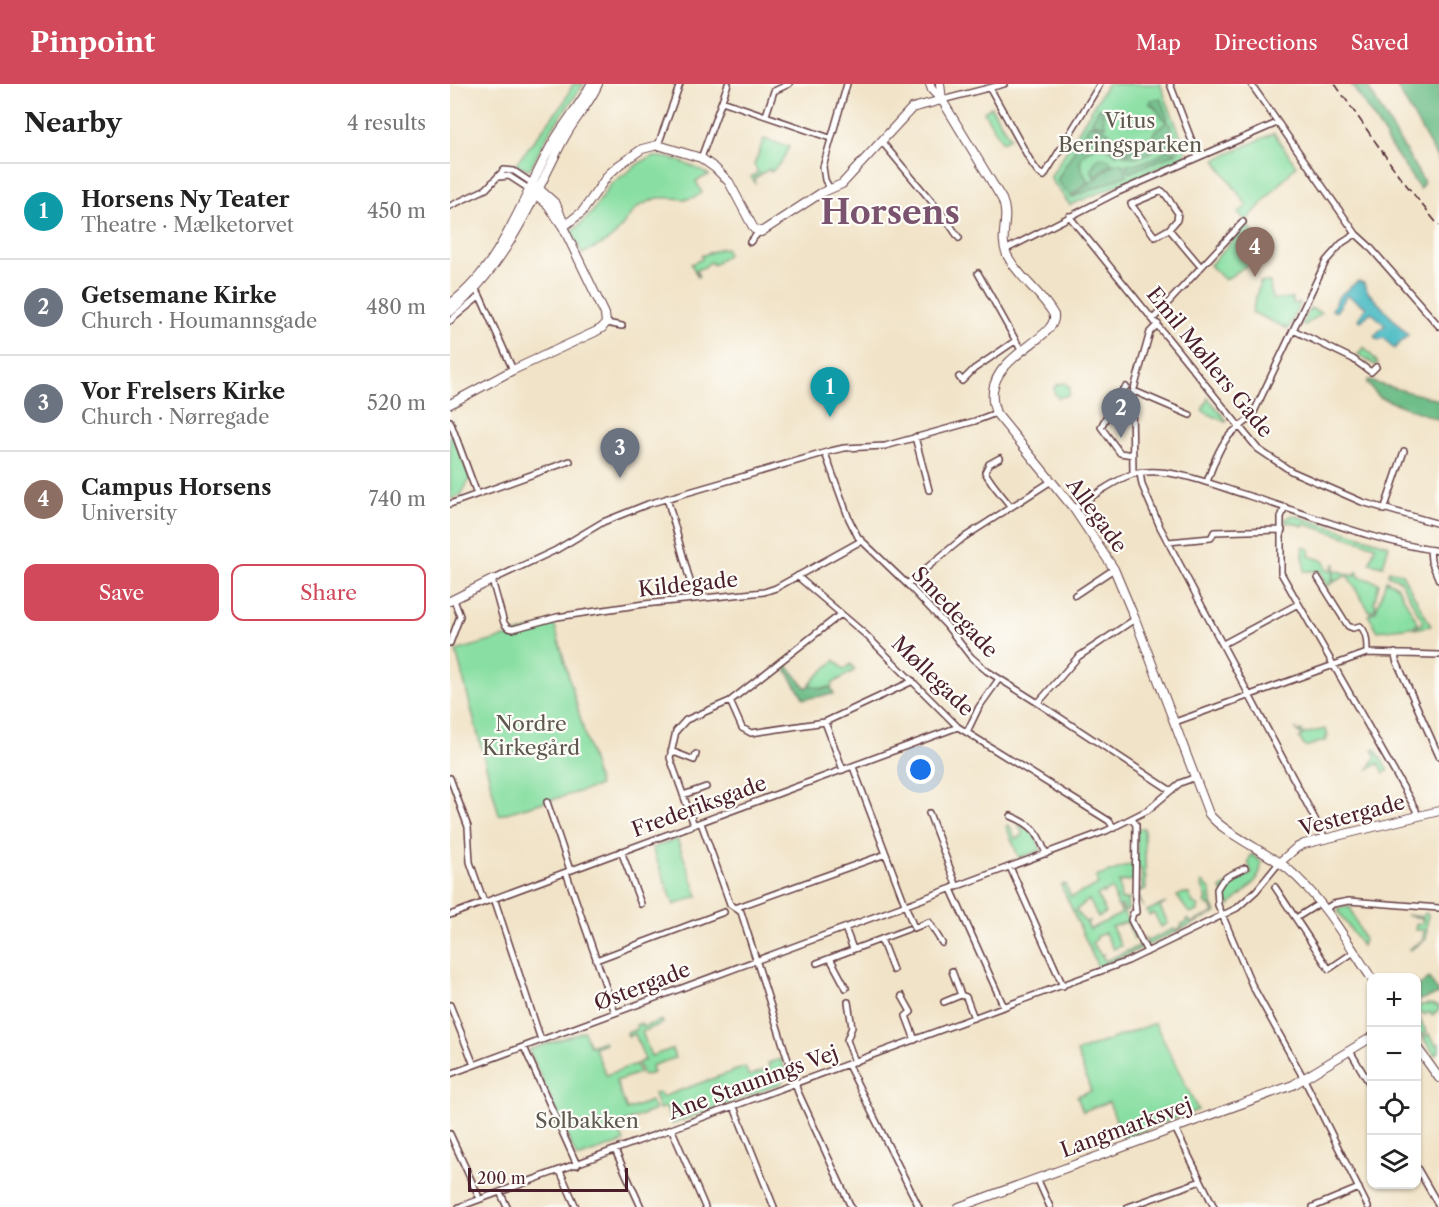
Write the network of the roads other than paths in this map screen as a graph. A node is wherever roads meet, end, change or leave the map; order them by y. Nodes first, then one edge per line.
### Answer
1 (591, 84) edge
2 (598, 84) edge
3 (680, 84) edge
4 (728, 84) edge
5 (788, 84) edge
6 (847, 84) edge
7 (930, 84) edge
8 (940, 84) edge
9 (1004, 84) edge
10 (1100, 84) edge
11 (1170, 84) edge
12 (1251, 84) edge
13 (990, 88) junction
14 (722, 100) junction
15 (942, 100) junction
16 (766, 116) junction
17 (1277, 123) junction
18 (830, 138) junction
19 (882, 142) junction
20 (658, 145) junction
21 (1198, 157) junction
22 (701, 158) junction
23 (534, 189) junction
24 (830, 189) junction
25 (450, 206) edge
26 (1069, 216) junction
27 (1243, 222) dead end
28 (563, 227) junction
29 (1169, 229) junction
30 (759, 232) junction
31 (1356, 234) junction
32 (958, 238) dead end
33 (750, 242) dead end
34 (1005, 250) junction
35 (1201, 267) junction
36 (978, 273) dead end
37 (473, 287) junction
38 (480, 296) junction
39 (450, 304) edge
40 (450, 312) edge
41 (606, 318) junction
42 (1154, 319) junction
43 (450, 321) edge
44 (1158, 324) junction
45 (1439, 326) edge
46 (622, 327) dead end
47 (1293, 330) junction
48 (1015, 341) junction
49 (1021, 350) junction
50 (1376, 368) dead end
51 (513, 370) junction
52 (958, 377) dead end
53 (1126, 387) dead end
54 (1134, 390) junction
55 (450, 404) edge
56 (996, 413) junction
57 (1191, 416) dead end
58 (450, 421) edge
59 (1241, 428) junction
60 (915, 437) junction
61 (1404, 451) dead end
62 (825, 453) junction
63 (1132, 455) junction
64 (1000, 458) dead end
65 (570, 460) dead end
66 (1140, 473) junction
67 (1133, 474) junction
68 (1050, 482) junction
69 (1207, 482) junction
70 (930, 490) dead end
71 (477, 494) junction
72 (667, 498) junction
73 (450, 504) edge
74 (1011, 507) junction
75 (1285, 507) junction
76 (1074, 509) junction
77 (1384, 510) junction
78 (1439, 524) edge
79 (1282, 530) junction
80 (861, 541) junction
81 (1168, 542) junction
82 (1430, 550) junction
83 (1439, 551) edge
84 (1114, 569) junction
85 (797, 576) junction
86 (1318, 578) dead end
87 (492, 580) junction
88 (1439, 580) edge
89 (907, 584) junction
90 (1075, 595) dead end
91 (695, 599) junction
92 (452, 601) edge
93 (1298, 604) junction
94 (841, 614) junction
95 (1136, 619) junction
96 (450, 643) edge
97 (1222, 644) junction
98 (1367, 652) junction
99 (1395, 653) junction
100 (1439, 655) edge
101 (1333, 665) junction
102 (999, 679) junction
103 (913, 681) junction
104 (1250, 695) junction
105 (729, 701) junction
106 (1038, 703) junction
107 (825, 722) junction
108 (1175, 722) junction
109 (958, 727) junction
110 (968, 732) junction
111 (672, 752) junction
112 (696, 754) dead end
113 (1439, 756) edge
114 (853, 767) junction
115 (843, 770) junction
116 (1196, 777) junction
117 (450, 778) edge
118 (706, 787) dead end
119 (1170, 790) junction
120 (683, 795) junction
121 (547, 802) dead end
122 (1439, 811) edge
123 (929, 813) dead end
124 (1011, 816) dead end
125 (1417, 816) junction
126 (1132, 819) junction
127 (701, 823) junction
128 (694, 825) junction
129 (1114, 828) junction
130 (1325, 838) junction
131 (621, 851) junction
132 (886, 854) junction
133 (1046, 854) junction
134 (1279, 862) junction
135 (1010, 867) junction
136 (1245, 868) dead end
137 (568, 871) junction
138 (1275, 887) dead end
139 (954, 888) junction
140 (494, 898) junction
141 (484, 902) junction
142 (641, 904) dead end
143 (905, 906) junction
144 (1323, 906) junction
145 (734, 908) junction
146 (1439, 908) edge
147 (724, 912) dead end
148 (450, 915) edge
149 (1223, 916) junction
150 (1296, 918) junction
151 (845, 928) junction
152 (908, 929) dead end
153 (881, 939) junction
154 (942, 943) dead end
155 (853, 949) junction
156 (1148, 952) junction
157 (1354, 952) junction
158 (830, 958) junction
159 (596, 960) junction
160 (755, 961) junction
161 (817, 963) dead end
162 (893, 970) dead end
163 (952, 971) dead end
164 (1367, 973) edge
165 (1064, 986) junction
166 (846, 988) dead end
167 (961, 995) junction
168 (902, 996) dead end
169 (848, 1002) dead end
170 (944, 1002) dead end
171 (450, 1005) edge
172 (1004, 1007) junction
173 (615, 1013) junction
174 (906, 1016) junction
175 (974, 1018) junction
176 (898, 1019) dead end
177 (541, 1040) junction
178 (915, 1040) junction
179 (1367, 1040) edge
180 (524, 1047) junction
181 (1350, 1051) junction
182 (1421, 1053) edge
183 (855, 1062) junction
184 (474, 1065) junction
185 (848, 1065) junction
186 (450, 1074) edge
187 (1439, 1078) edge
188 (1304, 1079) junction
189 (1367, 1081) edge
190 (795, 1084) junction
191 (734, 1107) junction
192 (1174, 1128) junction
193 (672, 1130) junction
194 (450, 1134) edge
195 (615, 1150) junction
196 (577, 1165) junction
197 (560, 1171) junction
198 (1421, 1175) edge
199 (1037, 1178) junction
200 (1201, 1181) junction
201 (1359, 1188) junction
202 (500, 1192) junction
203 (478, 1195) dead end
204 (1439, 1206) edge
205 (459, 1207) edge
206 (507, 1207) edge
207 (576, 1207) edge
208 (640, 1207) edge
209 (705, 1207) edge
210 (774, 1207) edge
211 (852, 1207) edge
212 (918, 1207) edge
213 (959, 1207) edge
214 (1050, 1207) edge
215 (1128, 1207) edge
216 (1214, 1207) edge
217 (1313, 1207) edge
218 (1368, 1207) edge

1 - 23 street
2 - 23 street
3 - 20 street
4 - 14 street
5 - 16 street
6 - 18 street
7 - 15 street
8 - 15 street
9 - 13 street
10 - 13 street
11 - 21 street
12 - 17 street
13 - 15 street
14 - 16 street
14 - 22 street
15 - 19 street
15 - 34 street
16 - 18 street
17 - 21 street
17 - 31 street
18 - 24 street
19 - 24 street
19 - 32 street
20 - 22 street
20 - 28 street
21 - 26 street
22 - 30 street
23 - 25 street
23 - 28 street
23 - 37 street
23 - 37 street
24 - 30 street
26 - 34 street
26 - 42 street, Emil Møllers Gade
27 - 35 street
28 - 41 street
29 - 29 street
29 - 35 street
30 - 33 street
31 - 45 street
31 - 47 street
34 - 49 street
35 - 42 street
36 - 48 street
37 - 38 street
37 - 39 street
37 - 40 street
38 - 43 street
38 - 51 street
41 - 46 street
41 - 51 street
42 - 44 street, Emil Møllers Gade
44 - 54 street
44 - 59 street, Emil Møllers Gade
47 - 50 street
47 - 59 street
48 - 49 street
48 - 52 street
49 - 56 street
51 - 55 street
53 - 63 street
54 - 57 street
54 - 63 street
56 - 60 street
56 - 68 street, Allegade
58 - 71 street
59 - 69 street
59 - 77 street, Emil Møllers Gade
60 - 62 street
60 - 70 street
61 - 77 street
62 - 72 street
62 - 80 street, Smedegade
63 - 67 street
64 - 74 street
65 - 71 street
66 - 67 street
66 - 69 street
66 - 81 street
67 - 76 street
68 - 74 street
68 - 76 street, Allegade
69 - 75 street
71 - 73 street
72 - 87 street
72 - 91 street
74 - 89 street
75 - 79 street
75 - 82 street
76 - 84 street, Allegade
77 - 78 street, Emil Møllers Gade
79 - 81 street
79 - 93 street
80 - 85 street, Kildegade
80 - 89 street, Smedegade
81 - 97 street
82 - 83 street
82 - 88 street
84 - 90 street
84 - 95 street, Allegade
85 - 91 street, Kildegade
85 - 94 street, Møllegade
86 - 98 street
87 - 91 street, Kildegade
87 - 92 street
89 - 102 street, Smedegade
92 - 96 street
93 - 97 street
93 - 101 street
94 - 103 street, Møllegade
94 - 105 street
95 - 106 street
95 - 108 street, Allegade
97 - 104 street
98 - 99 street
98 - 101 street
99 - 100 street
99 - 113 street
101 - 104 street
101 - 125 street
102 - 106 street, Smedegade
102 - 110 street
103 - 107 street
103 - 109 street, Møllegade
104 - 108 street
104 - 130 street
105 - 107 street
105 - 111 street
106 - 119 street, Smedegade
107 - 115 street
108 - 116 street, Allegade
109 - 110 street, Møllegade
109 - 114 street, Frederiksgade
110 - 129 street, Møllegade
111 - 112 street
111 - 120 street
114 - 115 street, Frederiksgade
114 - 132 street
115 - 127 street, Frederiksgade
116 - 119 street, Østergade
116 - 134 street, Allegade
117 - 141 street
118 - 120 street
119 - 126 street, Østergade
120 - 128 street
121 - 137 street
122 - 125 street, Vestergade
123 - 139 street
124 - 133 street
125 - 130 street, Vestergade
126 - 129 street, Østergade
126 - 156 street
127 - 128 street, Frederiksgade
127 - 145 street
128 - 131 street, Frederiksgade
129 - 133 street, Østergade
130 - 134 street, Vestergade
131 - 137 street, Frederiksgade
131 - 142 street
132 - 143 street
132 - 145 street
133 - 135 street, Østergade
134 - 144 street
134 - 149 street, Ane Staunings Vej
135 - 139 street, Østergade
135 - 165 street
136 - 149 street
137 - 140 street, Frederiksgade
137 - 159 street
138 - 150 street
139 - 143 street, Østergade
139 - 172 street
140 - 141 street, Frederiksgade
140 - 177 street
141 - 148 street, Frederiksgade
143 - 151 street, Østergade
143 - 154 street
144 - 146 street
144 - 150 street
144 - 157 street
145 - 160 street
147 - 159 street
149 - 156 street, Ane Staunings Vej
149 - 188 street
150 - 157 street
151 - 155 street
151 - 160 street, Østergade
152 - 153 street
153 - 155 street
153 - 162 street
155 - 158 street
156 - 165 street, Ane Staunings Vej
157 - 164 street
158 - 161 street
158 - 166 street
159 - 173 street
160 - 173 street, Østergade
160 - 190 street
163 - 167 street
165 - 172 street, Ane Staunings Vej
167 - 170 street
167 - 175 street
168 - 174 street
169 - 183 street, Ane Staunings Vej
171 - 184 street
172 - 175 street, Ane Staunings Vej
173 - 177 street, Østergade
174 - 176 street
174 - 178 street
175 - 178 street, Ane Staunings Vej
177 - 180 street, Østergade
178 - 183 street, Ane Staunings Vej
179 - 181 street, Langmarksvej
180 - 184 street, Østergade
180 - 196 street
181 - 188 street, Langmarksvej
181 - 189 street
182 - 187 street
183 - 185 street, Ane Staunings Vej
184 - 186 street, Østergade
185 - 190 street, Ane Staunings Vej
185 - 212 street
188 - 192 street, Langmarksvej
188 - 201 street
190 - 191 street, Ane Staunings Vej
190 - 211 street
191 - 193 street, Ane Staunings Vej
191 - 210 street
192 - 199 street, Langmarksvej
192 - 200 street
193 - 195 street, Ane Staunings Vej
193 - 209 street
194 - 203 street
195 - 196 street, Ane Staunings Vej
195 - 208 street
196 - 197 street, Ane Staunings Vej
197 - 202 street, Ane Staunings Vej
197 - 207 street
198 - 204 street
199 - 213 street, Langmarksvej
199 - 214 street
200 - 215 street
200 - 216 street
201 - 217 street
201 - 218 street
202 - 205 street, Ane Staunings Vej
202 - 206 street

